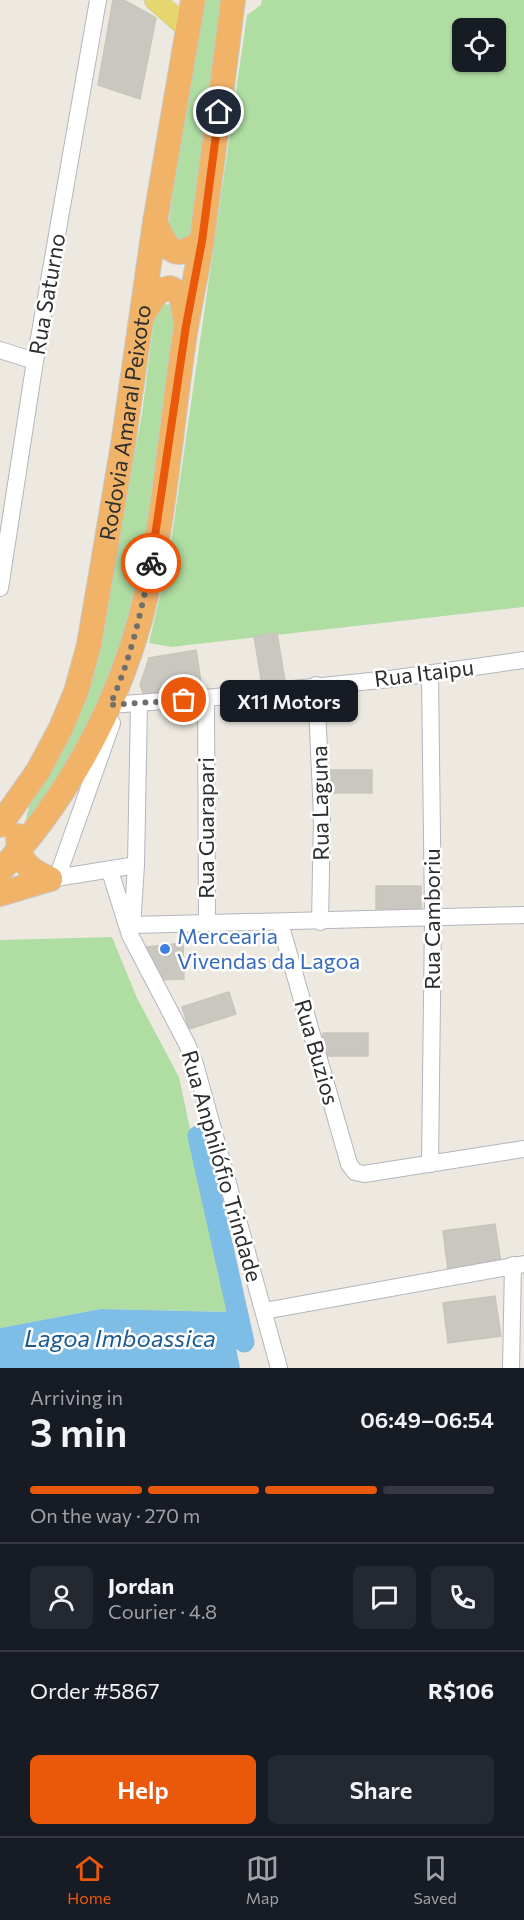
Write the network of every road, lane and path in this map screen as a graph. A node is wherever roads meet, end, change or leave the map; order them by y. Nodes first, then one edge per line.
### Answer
1 (98, 0) edge
2 (155, 0) edge
3 (193, 0) edge
4 (233, 0) edge
5 (187, 28) junction
6 (155, 222) junction
7 (202, 241) junction
8 (141, 318) junction
9 (186, 326) junction
10 (0, 350) edge
11 (35, 361) junction
12 (0, 584) edge
13 (524, 660) edge
14 (430, 674) junction
15 (316, 685) junction
16 (206, 698) junction
17 (139, 704) junction
18 (114, 705) junction
19 (38, 771) junction
20 (0, 825) edge
21 (18, 852) junction
22 (136, 865) junction
23 (0, 871) edge
24 (110, 871) junction
25 (53, 878) junction
26 (0, 894) edge
27 (524, 915) edge
28 (433, 918) junction
29 (207, 921) junction
30 (320, 922) junction
31 (280, 923) junction
32 (132, 930) junction
33 (524, 1149) edge
34 (430, 1164) junction
35 (519, 1264) edge
36 (264, 1311) junction
37 (279, 1368) edge
38 (511, 1368) edge

1 - 11 street, Rua Saturno
2 - 5 main road
3 - 5 highway, Rodovia Amaral Peixoto
4 - 7 highway, Rodovia Amaral Peixoto
5 - 6 highway, Rodovia Amaral Peixoto
6 - 7 highway
6 - 8 highway, Rodovia Amaral Peixoto
7 - 9 highway, Rodovia Amaral Peixoto
8 - 9 highway
8 - 19 highway, Rodovia Amaral Peixoto
9 - 18 highway, Rodovia Amaral Peixoto
10 - 11 street
11 - 12 street, Rua Saturno
13 - 14 street, Rua Itaipu
14 - 15 street, Rua Itaipu
14 - 28 street, Rua Camboriu
15 - 16 street, Rua Itaipu
15 - 30 street, Rua Laguna
16 - 17 street, Rua Itaipu
16 - 29 street, Rua Guarapari
17 - 18 street, Rua Itaipu
17 - 22 street
18 - 21 highway, Rodovia Amaral Peixoto
18 - 25 street
19 - 20 highway, Rodovia Amaral Peixoto
19 - 21 highway
21 - 23 highway, Rodovia Amaral Peixoto
21 - 25 highway
22 - 24 street
22 - 32 street
24 - 25 street
24 - 32 street, Rua Anphilófio Trindade
25 - 26 highway
27 - 28 street
28 - 30 street
28 - 34 street, Rua Camboriu
29 - 31 street
29 - 32 street
30 - 31 street
31 - 34 street, Rua Buzios
32 - 36 street, Rua Anphilófio Trindade
33 - 34 street
35 - 36 street
35 - 38 street
36 - 37 street, Rua Anphilófio Trindade

